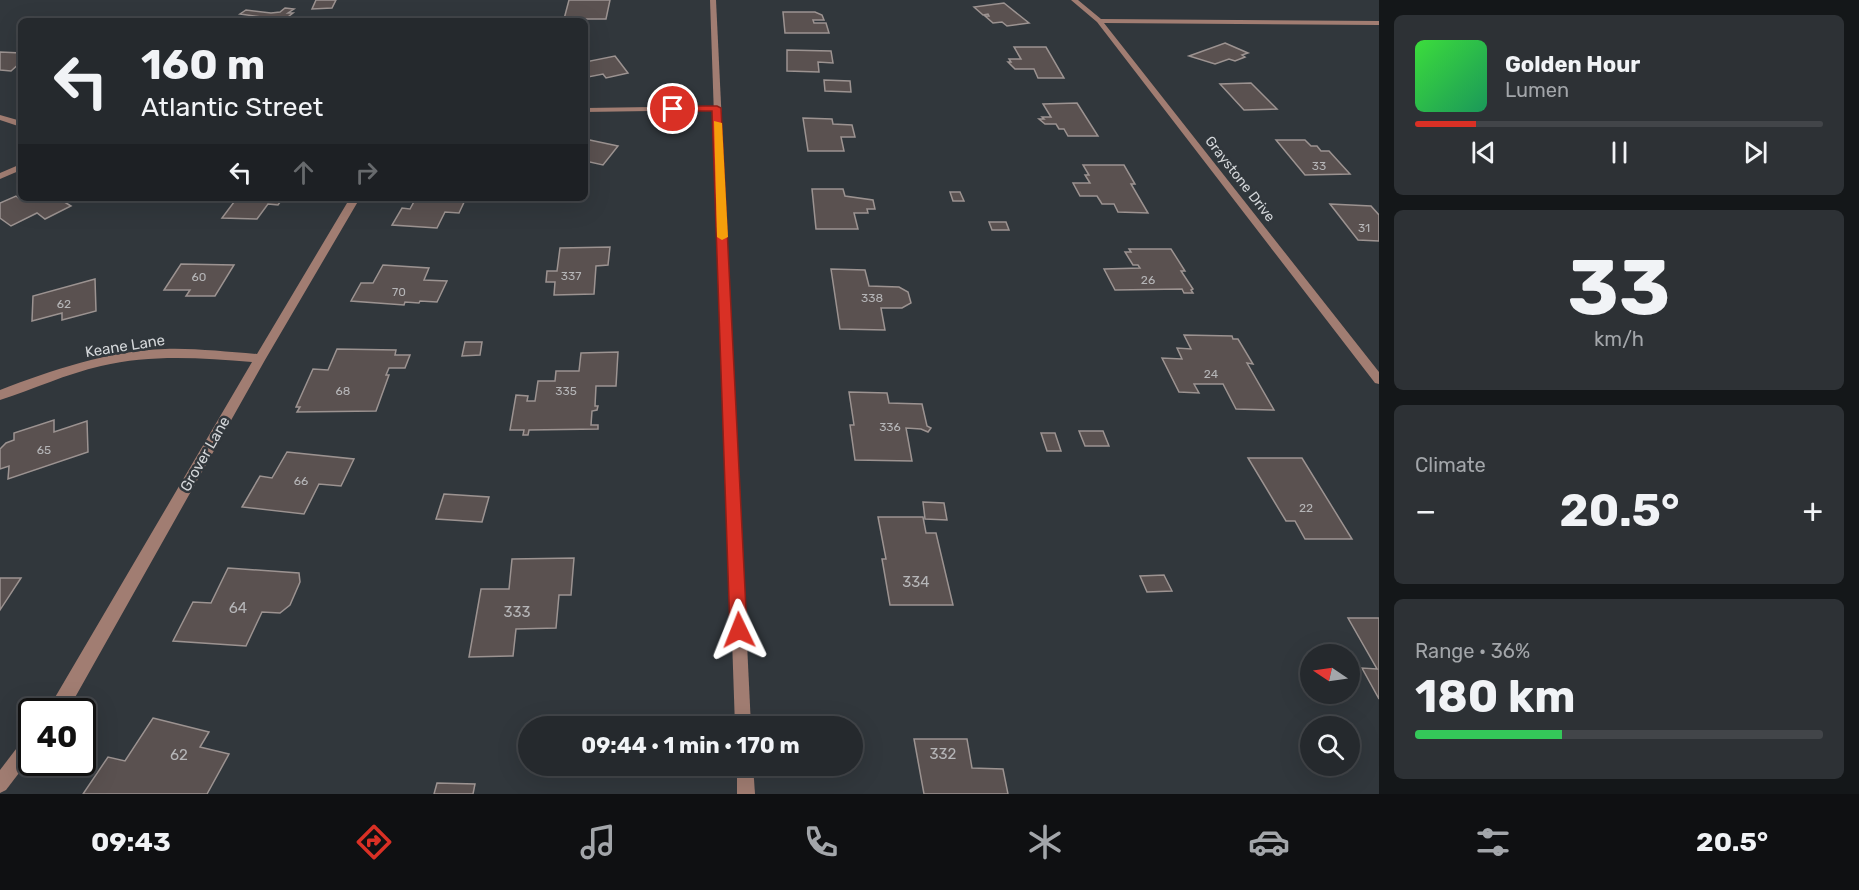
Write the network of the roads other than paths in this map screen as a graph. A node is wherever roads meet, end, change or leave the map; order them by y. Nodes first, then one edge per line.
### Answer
1 (713, 0) edge
2 (1074, 0) edge
3 (1099, 21) junction
4 (1379, 23) edge
5 (717, 108) junction
6 (588, 110) edge
7 (0, 117) edge
8 (18, 123) edge
9 (18, 168) edge
10 (0, 176) edge
11 (354, 201) edge
12 (260, 358) junction
13 (1379, 380) edge
14 (0, 395) edge
15 (65, 698) edge
16 (743, 716) edge
17 (18, 760) edge
18 (745, 776) edge
19 (0, 784) edge
20 (746, 794) edge

1 - 5 street
2 - 3 street, Graystone Drive
3 - 4 street
3 - 13 street, Graystone Drive
5 - 6 street
5 - 16 street
7 - 8 street
9 - 10 street
11 - 12 street, Grover Lane
12 - 14 street, Keane Lane
12 - 15 street, Grover Lane
17 - 19 street
18 - 20 street

